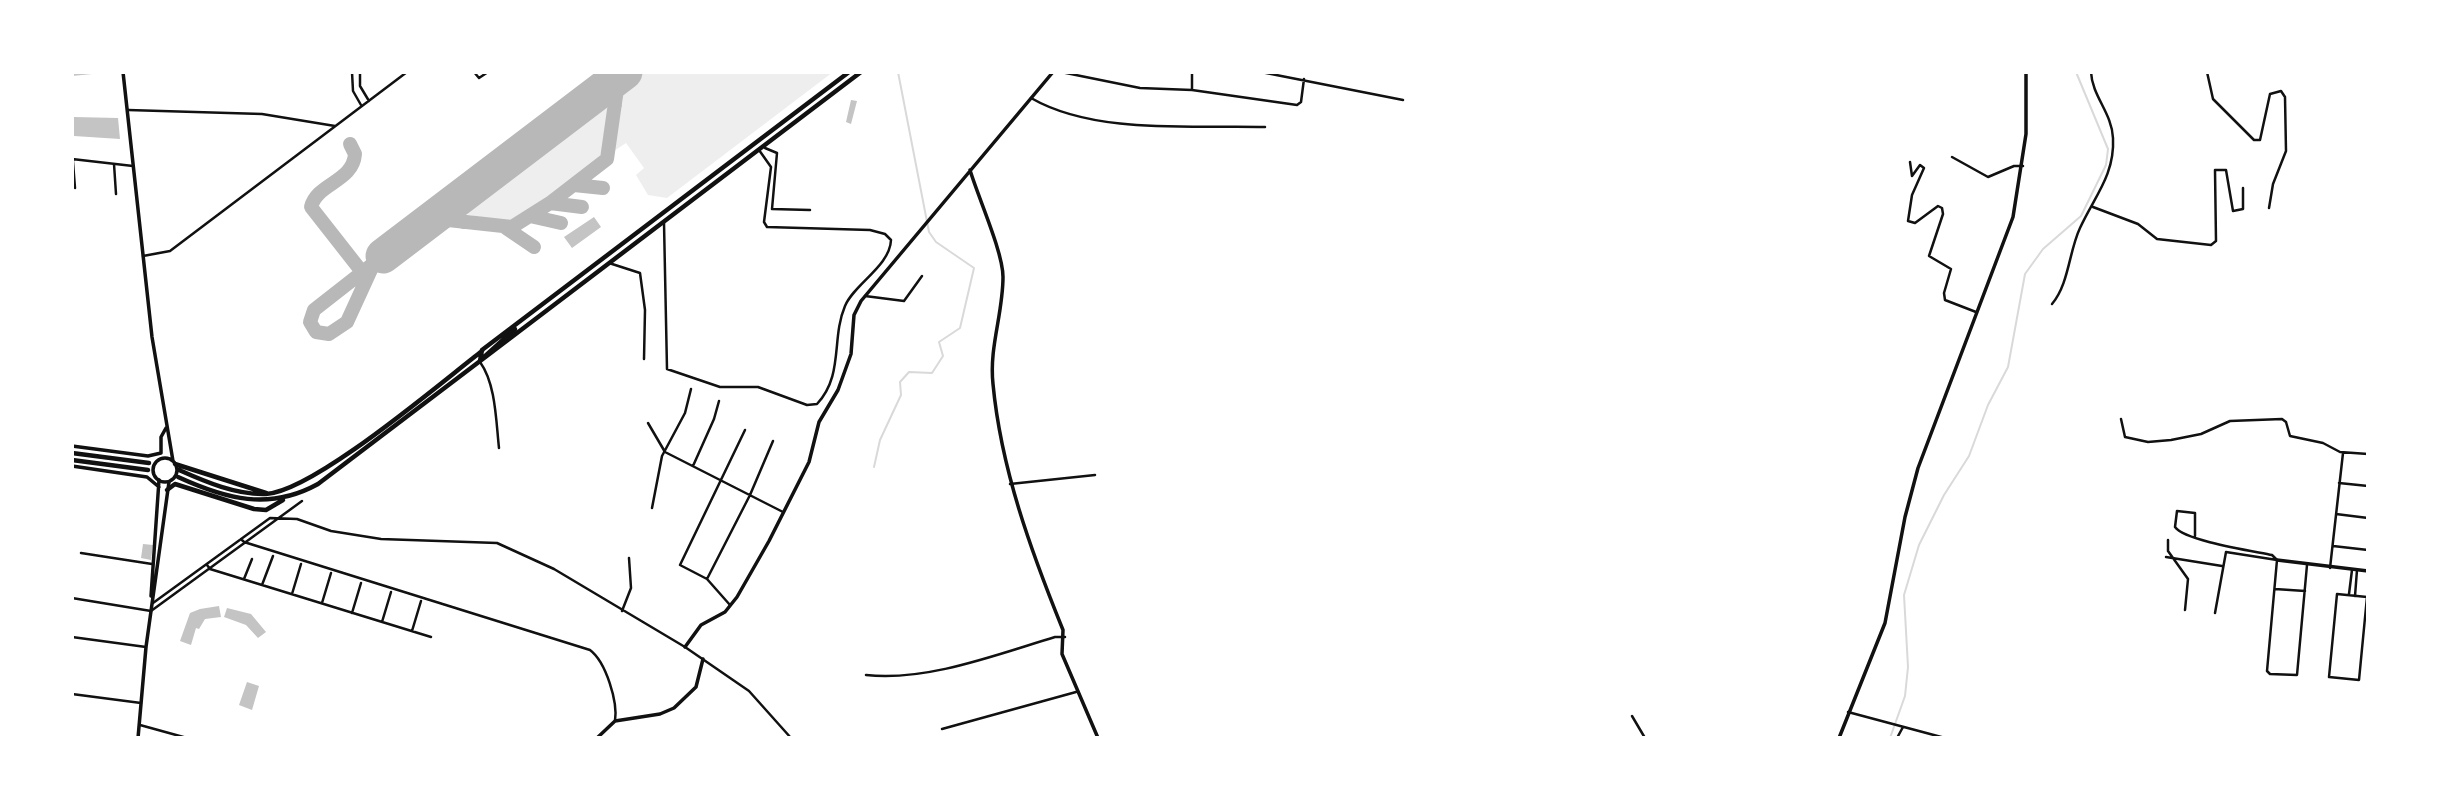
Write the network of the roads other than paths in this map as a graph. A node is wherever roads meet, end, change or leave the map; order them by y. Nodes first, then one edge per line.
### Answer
1 (123, 72) edge
2 (352, 72) edge
3 (360, 72) edge
4 (407, 72) edge
5 (474, 72) edge
6 (488, 72) edge
7 (849, 72) edge
8 (861, 72) edge
9 (1053, 72) edge
10 (1061, 72) edge
11 (1192, 72) edge
12 (1261, 72) edge
13 (2026, 72) edge
14 (2091, 72) edge
15 (2207, 72) edge
16 (1304, 79) junction
17 (1192, 90) junction
18 (1030, 98) junction
19 (1403, 100) dead end
20 (369, 101) junction
21 (362, 106) junction
22 (128, 110) junction
23 (335, 127) junction
24 (1265, 127) dead end
25 (761, 148) junction
26 (72, 149) edge
27 (1952, 157) dead end
28 (72, 159) edge
29 (1910, 162) dead end
30 (114, 164) junction
31 (133, 166) junction
32 (2023, 166) junction
33 (970, 170) junction
34 (75, 188) dead end
35 (2243, 188) dead end
36 (116, 194) dead end
37 (2093, 207) junction
38 (2269, 208) dead end
39 (810, 210) dead end
40 (664, 222) junction
41 (143, 257) junction
42 (609, 263) junction
43 (922, 276) dead end
44 (865, 296) junction
45 (2052, 304) dead end
46 (1976, 312) junction
47 (521, 321) junction
48 (482, 350) junction
49 (644, 359) dead end
50 (480, 362) junction
51 (691, 389) dead end
52 (719, 401) dead end
53 (2121, 419) dead end
54 (648, 423) dead end
55 (166, 428) junction
56 (745, 430) dead end
57 (773, 441) dead end
58 (72, 446) edge
59 (499, 448) dead end
60 (665, 452) junction
61 (2344, 452) junction
62 (72, 453) edge
63 (161, 453) junction
64 (2368, 454) edge
65 (72, 460) edge
66 (158, 461) junction
67 (149, 463) dead end
68 (174, 463) junction
69 (72, 466) edge
70 (692, 466) junction
71 (148, 470) dead end
72 (179, 470) dead end
73 (1095, 475) dead end
74 (178, 477) dead end
75 (159, 480) junction
76 (723, 481) junction
77 (169, 482) junction
78 (2339, 483) junction
79 (1010, 484) junction
80 (2368, 486) edge
81 (160, 488) junction
82 (167, 490) junction
83 (267, 494) junction
84 (750, 495) junction
85 (289, 497) junction
86 (302, 501) dead end
87 (652, 509) dead end
88 (783, 512) junction
89 (2336, 514) junction
90 (2368, 518) edge
91 (274, 520) junction
92 (2195, 536) junction
93 (243, 540) junction
94 (2168, 540) dead end
95 (2333, 546) junction
96 (2368, 550) edge
97 (81, 553) dead end
98 (272, 556) dead end
99 (2166, 557) dead end
100 (629, 558) dead end
101 (2175, 558) junction
102 (251, 559) dead end
103 (2277, 560) junction
104 (152, 564) junction
105 (301, 564) dead end
106 (207, 565) junction
107 (2308, 565) junction
108 (2222, 566) junction
109 (2330, 568) junction
110 (210, 569) junction
111 (2354, 570) junction
112 (2368, 571) edge
113 (331, 573) dead end
114 (244, 579) junction
115 (707, 579) junction
116 (361, 583) dead end
117 (262, 585) junction
118 (2275, 589) junction
119 (2305, 591) junction
120 (391, 592) dead end
121 (292, 594) junction
122 (2349, 596) junction
123 (2355, 596) junction
124 (72, 598) edge
125 (152, 601) junction
126 (421, 601) dead end
127 (322, 603) junction
128 (730, 605) junction
129 (2185, 610) dead end
130 (151, 611) junction
131 (622, 611) junction
132 (352, 612) junction
133 (2215, 613) dead end
134 (382, 622) junction
135 (412, 631) junction
136 (72, 637) edge
137 (431, 637) dead end
138 (1065, 637) junction
139 (146, 647) junction
140 (685, 647) junction
141 (703, 659) junction
142 (866, 675) dead end
143 (1076, 692) junction
144 (72, 694) edge
145 (141, 703) junction
146 (1849, 712) junction
147 (1632, 716) dead end
148 (615, 721) junction
149 (139, 725) junction
150 (1902, 727) junction
151 (942, 729) dead end
152 (138, 738) edge
153 (187, 738) edge
154 (597, 738) edge
155 (791, 738) edge
156 (1098, 738) edge
157 (1645, 738) edge
158 (1839, 738) edge
159 (1897, 738) edge
160 (1945, 738) edge

1 - 22 street
2 - 21 street
3 - 20 street
4 - 20 street
5 - 6 street
7 - 47 highway
8 - 25 highway
9 - 18 street
10 - 17 street
11 - 17 street
12 - 16 street
13 - 32 street
14 - 37 street
15 - 38 street
16 - 17 street
16 - 19 street
18 - 24 street
18 - 33 street
20 - 21 street
21 - 23 street
22 - 23 street
22 - 31 street
23 - 41 street
25 - 39 street
25 - 40 highway
25 - 40 street
26 - 28 street
27 - 32 street
28 - 30 street
28 - 34 street
29 - 46 street
30 - 31 street
30 - 36 street
31 - 41 street
32 - 46 street
33 - 44 street
33 - 79 street
35 - 37 street
37 - 45 street
40 - 42 highway
41 - 55 street
42 - 49 street
42 - 50 highway
43 - 44 street
44 - 88 street
46 - 146 street
47 - 48 highway
47 - 50 highway
48 - 50 highway
48 - 83 highway
50 - 59 street
50 - 85 highway
51 - 60 street
52 - 70 street
53 - 61 street
54 - 60 street
55 - 63 street
55 - 68 street
56 - 76 street
57 - 84 street
58 - 63 street
60 - 70 street
60 - 87 street
61 - 64 street
61 - 78 street
62 - 67 highway
63 - 66 street
65 - 71 highway
66 - 68 street
66 - 75 street
68 - 77 street
68 - 83 highway
69 - 81 street
70 - 76 street
72 - 83 highway
73 - 79 street
74 - 85 highway
75 - 77 street
75 - 81 street
76 - 84 street
76 - 115 street
77 - 82 street
78 - 80 street
78 - 89 street
79 - 138 street
81 - 104 street
82 - 85 highway
82 - 125 street
84 - 88 street
84 - 115 street
86 - 91 street
88 - 128 street
89 - 90 street
89 - 95 street
91 - 93 street
91 - 131 street
92 - 92 street
92 - 103 street
93 - 106 street
93 - 110 street
93 - 148 street
94 - 101 street
95 - 96 street
95 - 109 street
97 - 104 street
98 - 117 street
99 - 101 street
100 - 131 street
101 - 108 street
101 - 129 street
102 - 114 street
103 - 107 street
103 - 108 street
103 - 118 street
104 - 125 street
105 - 121 street
106 - 110 street
106 - 125 street
107 - 109 street
107 - 119 street
108 - 133 street
109 - 111 street
110 - 114 street
110 - 130 street
111 - 112 street
111 - 122 street
111 - 123 street
113 - 127 street
114 - 117 street
115 - 128 street
116 - 132 street
117 - 121 street
118 - 119 street
118 - 119 street
120 - 134 street
121 - 127 street
122 - 123 street
122 - 123 street
124 - 130 street
125 - 130 street
126 - 135 street
127 - 132 street
128 - 140 street
130 - 139 street
131 - 140 street
132 - 134 street
134 - 135 street
135 - 137 street
136 - 139 street
138 - 142 street
138 - 143 street
139 - 145 street
140 - 141 street
141 - 148 street
141 - 155 street
143 - 151 street
143 - 156 street
144 - 145 street
145 - 149 street
146 - 150 street
146 - 158 street
147 - 157 street
148 - 154 street
149 - 152 street
149 - 153 street
150 - 159 street
150 - 160 street

